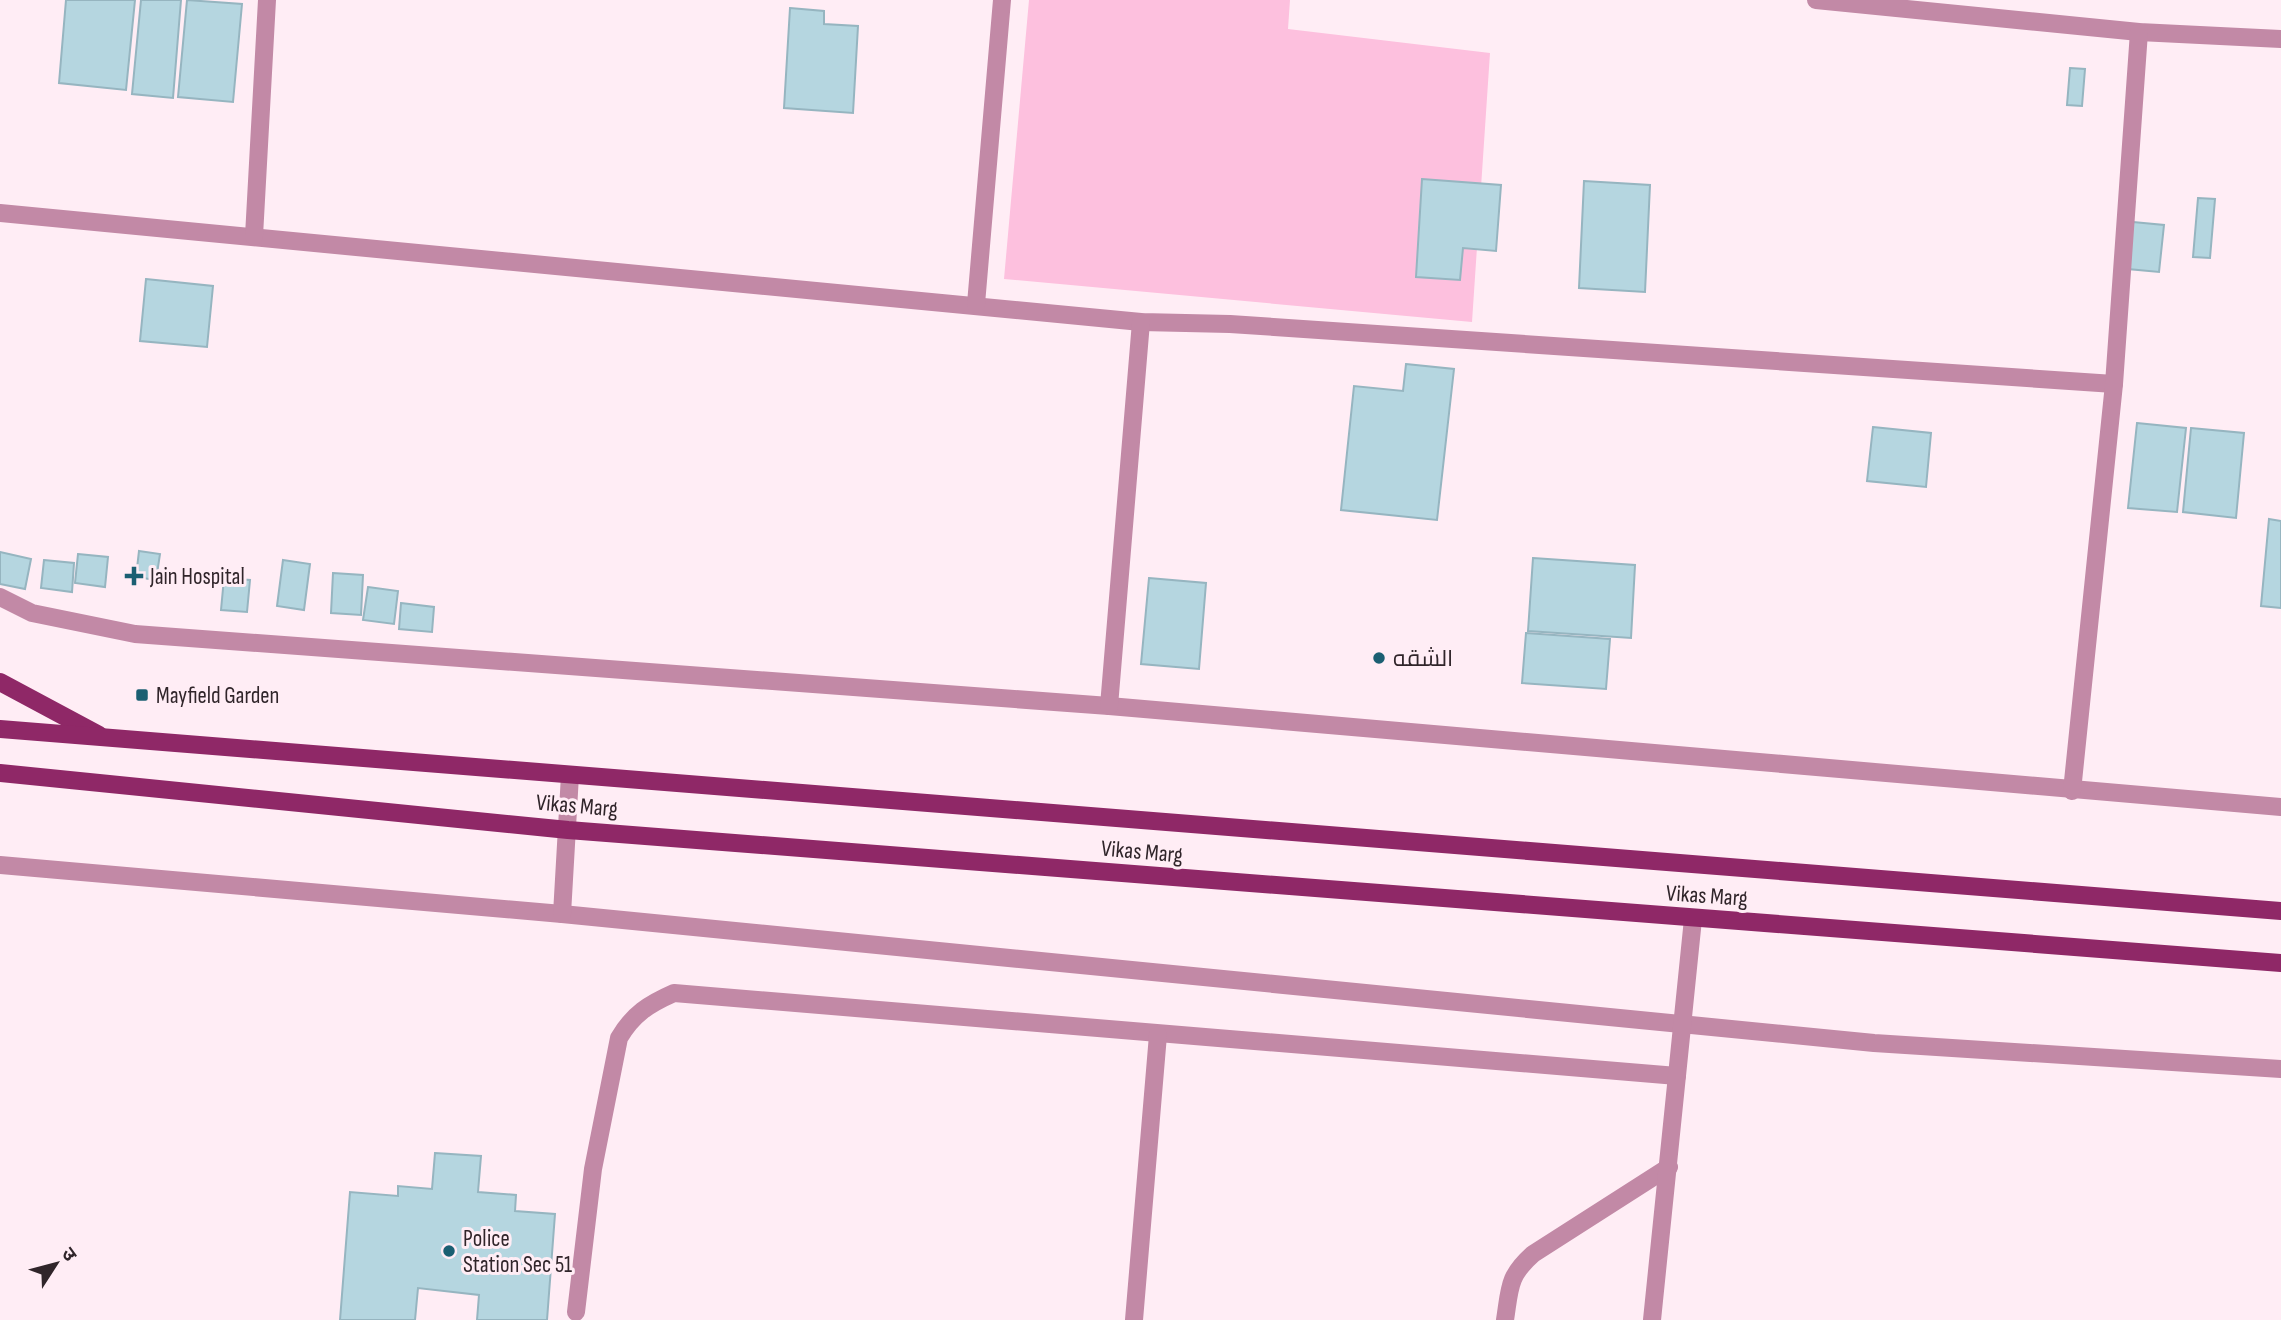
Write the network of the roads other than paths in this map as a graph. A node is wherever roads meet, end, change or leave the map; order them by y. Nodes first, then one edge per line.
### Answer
1 (267, 0) edge
2 (1002, 0) edge
3 (1816, 0) edge
4 (2139, 32) junction
5 (2281, 39) edge
6 (0, 213) edge
7 (254, 236) junction
8 (976, 304) junction
9 (1141, 322) junction
10 (2114, 384) junction
11 (0, 597) edge
12 (0, 682) edge
13 (1109, 706) junction
14 (0, 729) edge
15 (105, 738) junction
16 (0, 773) edge
17 (570, 775) junction
18 (2072, 791) junction
19 (2281, 807) edge
20 (568, 830) junction
21 (0, 865) edge
22 (2281, 911) edge
23 (562, 914) junction
24 (1693, 919) junction
25 (2281, 963) edge
26 (1682, 1025) junction
27 (1158, 1035) junction
28 (2281, 1069) edge
29 (1676, 1076) junction
30 (1669, 1167) junction
31 (576, 1312) dead end
32 (1134, 1320) edge
33 (1506, 1320) edge
34 (1652, 1320) edge

1 - 7 street
2 - 8 street
3 - 4 street
4 - 5 street
4 - 10 street
6 - 7 street
7 - 8 street
8 - 9 street
9 - 10 street
9 - 13 street
10 - 18 street
11 - 13 street
12 - 15 main road
13 - 18 street
14 - 15 main road, Vikas Marg
15 - 17 main road, Vikas Marg
16 - 20 main road, Vikas Marg
17 - 20 street
17 - 22 main road, Vikas Marg
18 - 19 street
20 - 23 street
20 - 24 main road, Vikas Marg
21 - 23 street
23 - 26 street
24 - 25 main road, Vikas Marg
24 - 26 street
26 - 28 street
26 - 29 street
27 - 29 street
27 - 31 street
27 - 32 street
29 - 30 street
30 - 33 street
30 - 34 street

